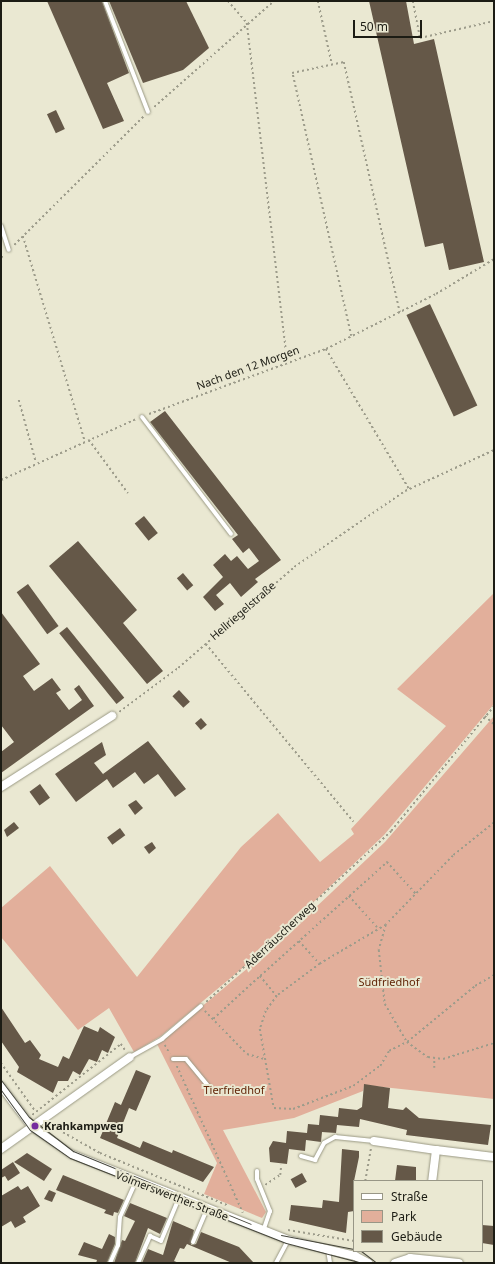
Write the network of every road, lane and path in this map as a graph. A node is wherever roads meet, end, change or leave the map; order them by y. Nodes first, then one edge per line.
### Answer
1 (105, 1) edge
2 (228, 1) edge
3 (274, 1) edge
4 (318, 1) edge
5 (413, 1) edge
6 (494, 20) edge
7 (247, 23) junction
8 (332, 64) junction
9 (148, 112) junction
10 (1, 226) edge
11 (23, 236) junction
12 (9, 250) junction
13 (1, 258) edge
14 (494, 259) edge
15 (400, 313) junction
16 (351, 336) junction
17 (326, 349) junction
18 (287, 360) junction
19 (19, 400) dead end
20 (142, 417) junction
21 (89, 440) junction
22 (85, 441) junction
23 (494, 450) edge
24 (36, 462) junction
25 (1, 480) edge
26 (409, 489) junction
27 (128, 493) dead end
28 (231, 534) dead end
29 (206, 644) junction
30 (494, 706) edge
31 (112, 716) joint
32 (485, 716) junction
33 (494, 724) edge
34 (1, 787) edge
35 (354, 822) dead end
36 (494, 823) edge
37 (416, 894) junction
38 (349, 896) junction
39 (386, 925) junction
40 (377, 927) junction
41 (299, 941) junction
42 (320, 964) junction
43 (494, 975) edge
44 (260, 976) junction
45 (277, 996) junction
46 (202, 1006) junction
47 (213, 1019) junction
48 (162, 1039) junction
49 (407, 1042) junction
50 (494, 1043) edge
51 (130, 1057) junction
52 (264, 1058) junction
53 (434, 1058) junction
54 (173, 1059) junction
55 (1, 1063) edge
56 (434, 1068) dead end
57 (1, 1086) edge
58 (214, 1093) dead end
59 (36, 1112) junction
60 (40, 1117) dead end
61 (26, 1119) junction
62 (50, 1126) dead end
63 (32, 1127) junction
64 (374, 1141) junction
65 (1, 1149) edge
66 (436, 1150) junction
67 (302, 1156) dead end
68 (494, 1157) edge
69 (281, 1165) dead end
70 (257, 1171) dead end
71 (365, 1180) edge
72 (432, 1180) edge
73 (136, 1181) junction
74 (260, 1188) junction
75 (179, 1198) junction
76 (240, 1202) dead end
77 (207, 1209) junction
78 (249, 1215) dead end
79 (282, 1228) dead end
80 (263, 1231) junction
81 (288, 1240) junction
82 (193, 1242) dead end
83 (353, 1242) edge
84 (328, 1250) junction
85 (422, 1255) edge
86 (110, 1263) edge
87 (138, 1263) edge
88 (276, 1263) edge
89 (330, 1263) edge
90 (368, 1263) edge
91 (395, 1263) edge
92 (459, 1263) edge

1 - 9 lane
2 - 7 path
3 - 7 path
4 - 8 path
5 - 6 path
7 - 9 path
7 - 18 path
8 - 15 path
8 - 16 path
9 - 11 path
10 - 12 lane
11 - 12 path
11 - 22 path
12 - 13 path
14 - 15 path, Nach den 12 Morgen
15 - 16 path, Nach den 12 Morgen
16 - 17 path, Nach den 12 Morgen
17 - 18 path, Nach den 12 Morgen
17 - 26 path
18 - 20 path, Nach den 12 Morgen
19 - 24 path
20 - 21 path, Nach den 12 Morgen
20 - 28 lane
21 - 22 path, Nach den 12 Morgen
21 - 27 path
22 - 24 path, Nach den 12 Morgen
23 - 26 path, Hellriegelstraße
24 - 25 path, Nach den 12 Morgen
26 - 29 path, Hellriegelstraße
29 - 31 path, Hellriegelstraße
29 - 35 path
30 - 32 path, Aderräuscherweg
31 - 34 street
32 - 33 path
32 - 46 path, Aderräuscherweg
36 - 37 path
37 - 38 path
37 - 39 path
38 - 40 path
38 - 41 path
39 - 40 path
39 - 49 path
40 - 42 path
41 - 42 path
41 - 44 path
42 - 45 path
43 - 49 path
44 - 45 path
44 - 47 path
45 - 52 path
46 - 47 path
46 - 48 lane
47 - 52 path
48 - 51 lane
48 - 54 path
49 - 52 path
49 - 53 path
50 - 53 path
51 - 59 path
51 - 63 street
53 - 56 path
54 - 58 lane
54 - 76 path
55 - 59 path
57 - 61 street, Volmerswerther Straße
59 - 60 path
59 - 61 path
61 - 63 street, Volmerswerther Straße
62 - 78 path
63 - 65 street
63 - 73 street, Volmerswerther Straße
64 - 66 street
64 - 67 lane
64 - 71 path
66 - 68 street
66 - 72 street
69 - 74 path
70 - 74 lane
73 - 75 street, Volmerswerther Straße
73 - 86 lane
74 - 80 lane
75 - 77 street, Volmerswerther Straße
75 - 87 lane
77 - 80 street, Volmerswerther Straße
77 - 82 lane
79 - 83 path
80 - 81 street, Volmerswerther Straße
81 - 84 street, Volmerswerther Straße
81 - 88 lane
84 - 89 lane
84 - 90 street, Volmerswerther Straße
85 - 91 street
85 - 92 street

